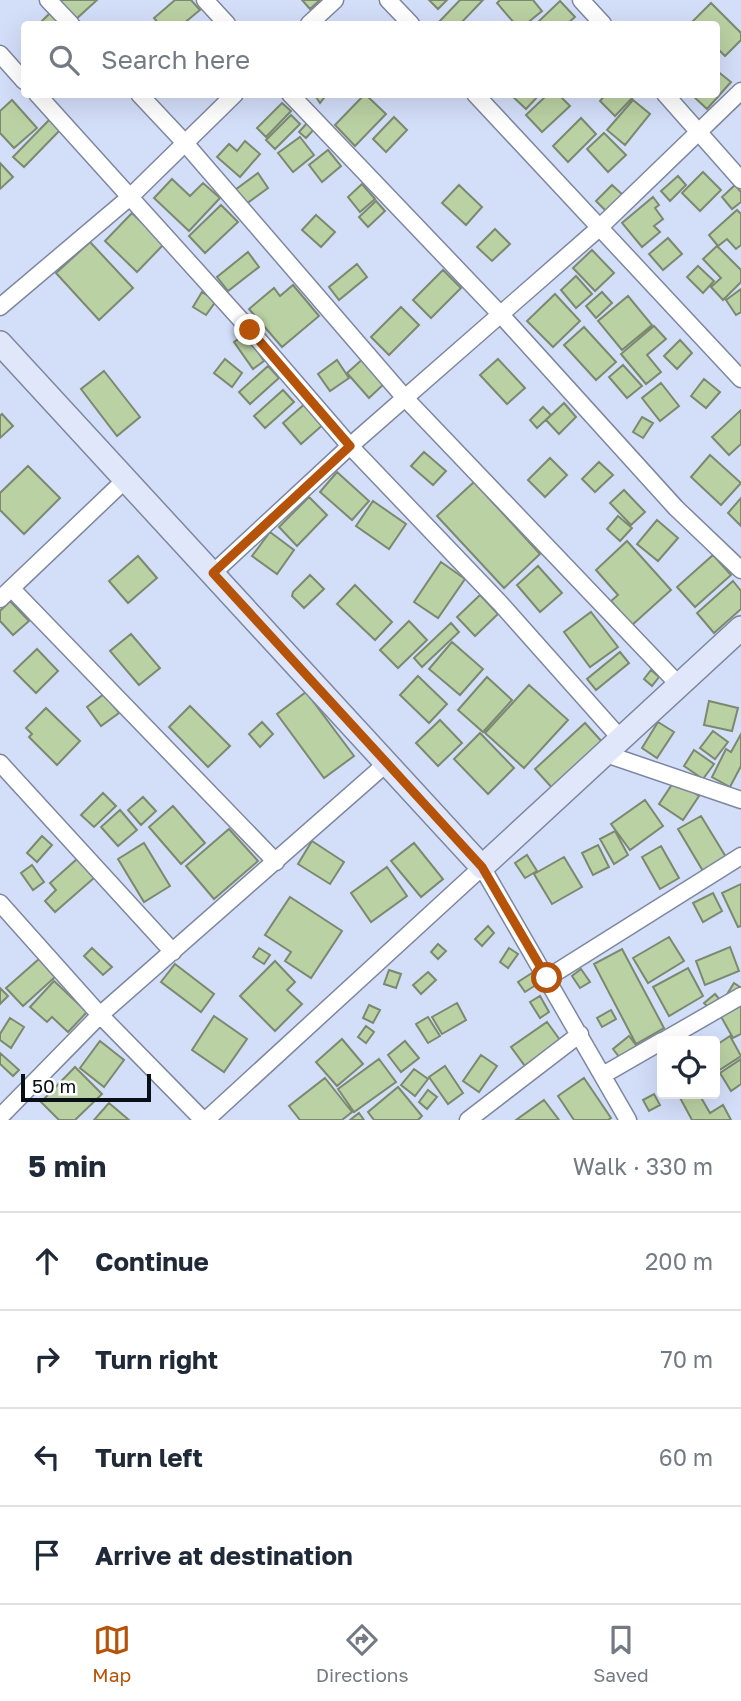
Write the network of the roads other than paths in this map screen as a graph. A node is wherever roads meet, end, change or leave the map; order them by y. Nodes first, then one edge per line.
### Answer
1 (48, 0) edge
2 (205, 0) edge
3 (335, 0) edge
4 (388, 0) edge
5 (581, 0) edge
6 (68, 21) edge
7 (224, 21) edge
8 (312, 21) edge
9 (408, 21) edge
10 (600, 21) edge
11 (0, 54) edge
12 (21, 78) edge
13 (741, 91) edge
14 (41, 98) edge
15 (143, 98) edge
16 (231, 98) edge
17 (294, 98) edge
18 (479, 98) edge
19 (668, 98) edge
20 (700, 134) junction
21 (186, 143) junction
22 (741, 180) edge
23 (130, 197) junction
24 (598, 229) junction
25 (0, 307) edge
26 (502, 316) junction
27 (0, 343) edge
28 (741, 379) edge
29 (405, 398) junction
30 (350, 446) junction
31 (124, 481) junction
32 (741, 570) edge
33 (213, 573) junction
34 (6, 594) edge
35 (741, 628) edge
36 (680, 686) junction
37 (613, 747) junction
38 (387, 762) junction
39 (0, 763) edge
40 (741, 800) edge
41 (741, 856) edge
42 (276, 863) junction
43 (482, 867) junction
44 (0, 903) edge
45 (173, 952) junction
46 (547, 978) junction
47 (741, 996) edge
48 (100, 1015) junction
49 (580, 1034) junction
50 (671, 1036) edge
51 (657, 1044) edge
52 (603, 1076) junction
53 (0, 1117) edge
54 (204, 1120) edge
55 (468, 1120) edge
56 (628, 1120) edge

1 - 6 street
2 - 7 street
3 - 8 street
4 - 9 street
5 - 10 street
11 - 12 street
13 - 20 street
14 - 23 street
15 - 21 street
16 - 21 street
17 - 26 street
18 - 24 street
19 - 20 street
20 - 22 street
20 - 24 street
21 - 23 street
21 - 29 street
23 - 25 street
23 - 30 street
24 - 26 street
24 - 28 street
26 - 29 street
26 - 32 street
27 - 31 street
29 - 30 street
29 - 36 street
30 - 33 street
30 - 37 street
31 - 33 street
31 - 34 street
33 - 38 street
34 - 42 street
35 - 36 street
36 - 37 street
37 - 40 street
37 - 43 street
38 - 42 street
38 - 43 street
39 - 45 street
41 - 46 street
42 - 45 street
43 - 46 street
43 - 54 street
44 - 48 street
45 - 48 street
46 - 49 street
47 - 50 street
48 - 53 street
48 - 54 street
49 - 52 street
49 - 55 street
51 - 52 street
52 - 56 street

